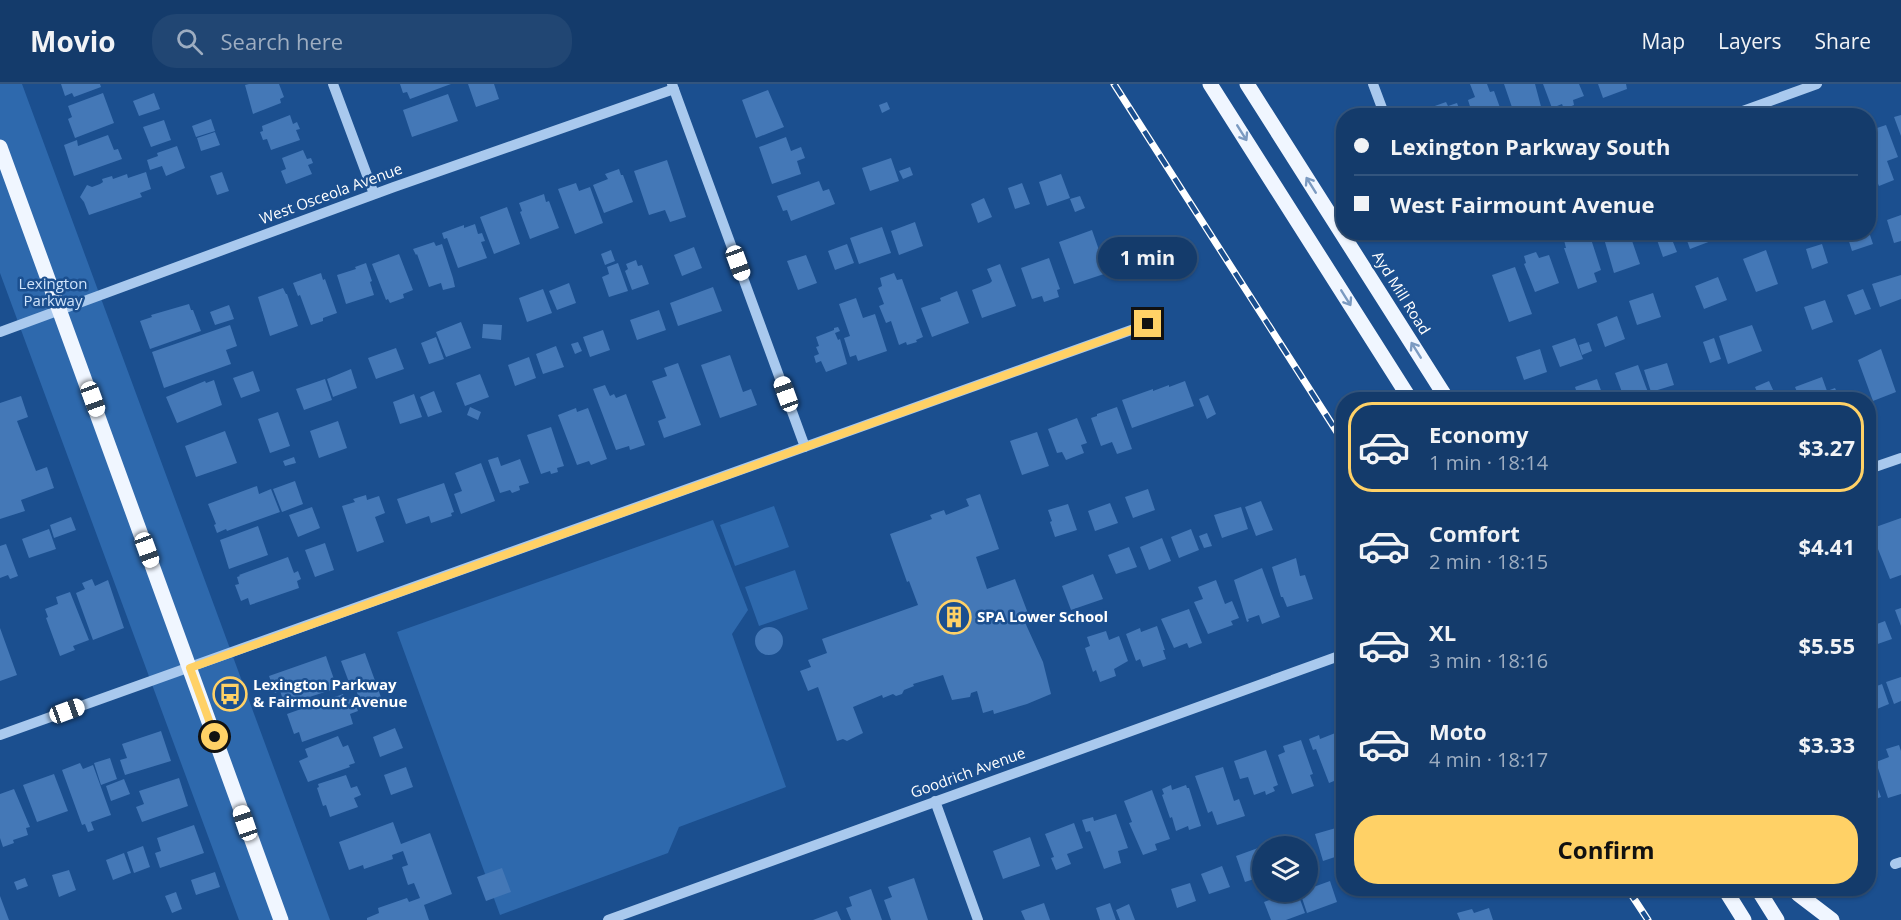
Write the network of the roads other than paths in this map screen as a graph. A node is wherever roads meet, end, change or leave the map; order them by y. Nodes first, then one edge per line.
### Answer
1 (333, 84) edge
2 (1210, 84) edge
3 (1247, 84) edge
4 (1373, 84) edge
5 (1817, 84) edge
6 (673, 86) edge
7 (1382, 108) edge
8 (1751, 108) edge
9 (0, 147) edge
10 (374, 194) junction
11 (1336, 224) edge
12 (1346, 240) edge
13 (60, 310) junction
14 (1148, 324) dead end
15 (0, 332) edge
16 (1406, 392) edge
17 (1443, 392) edge
18 (805, 447) junction
19 (1901, 458) edge
20 (1876, 467) edge
21 (1336, 657) edge
22 (190, 668) junction
23 (0, 735) edge
24 (935, 801) junction
25 (1729, 896) edge
26 (1762, 896) edge
27 (1803, 896) edge
28 (281, 920) edge
29 (608, 920) edge
30 (978, 920) edge
31 (1744, 920) edge
32 (1777, 920) edge
33 (1832, 920) edge

1 - 10 street
2 -> 16 main road
11 -> 3 main road, Ayd Mill Road
4 - 7 street
5 - 8 street
6 - 10 street, West Osceola Avenue
6 - 18 street
9 - 13 main road
10 - 13 street, West Osceola Avenue
17 -> 12 main road, Ayd Mill Road
13 - 15 street, West Osceola Avenue
13 - 22 main road
14 - 18 street
18 - 22 street
19 - 20 street
21 - 24 street, Goodrich Avenue
22 - 23 street
22 - 28 main road
24 - 29 street, Goodrich Avenue
24 - 30 street
25 - 31 main road
26 - 32 main road
27 - 33 main road

